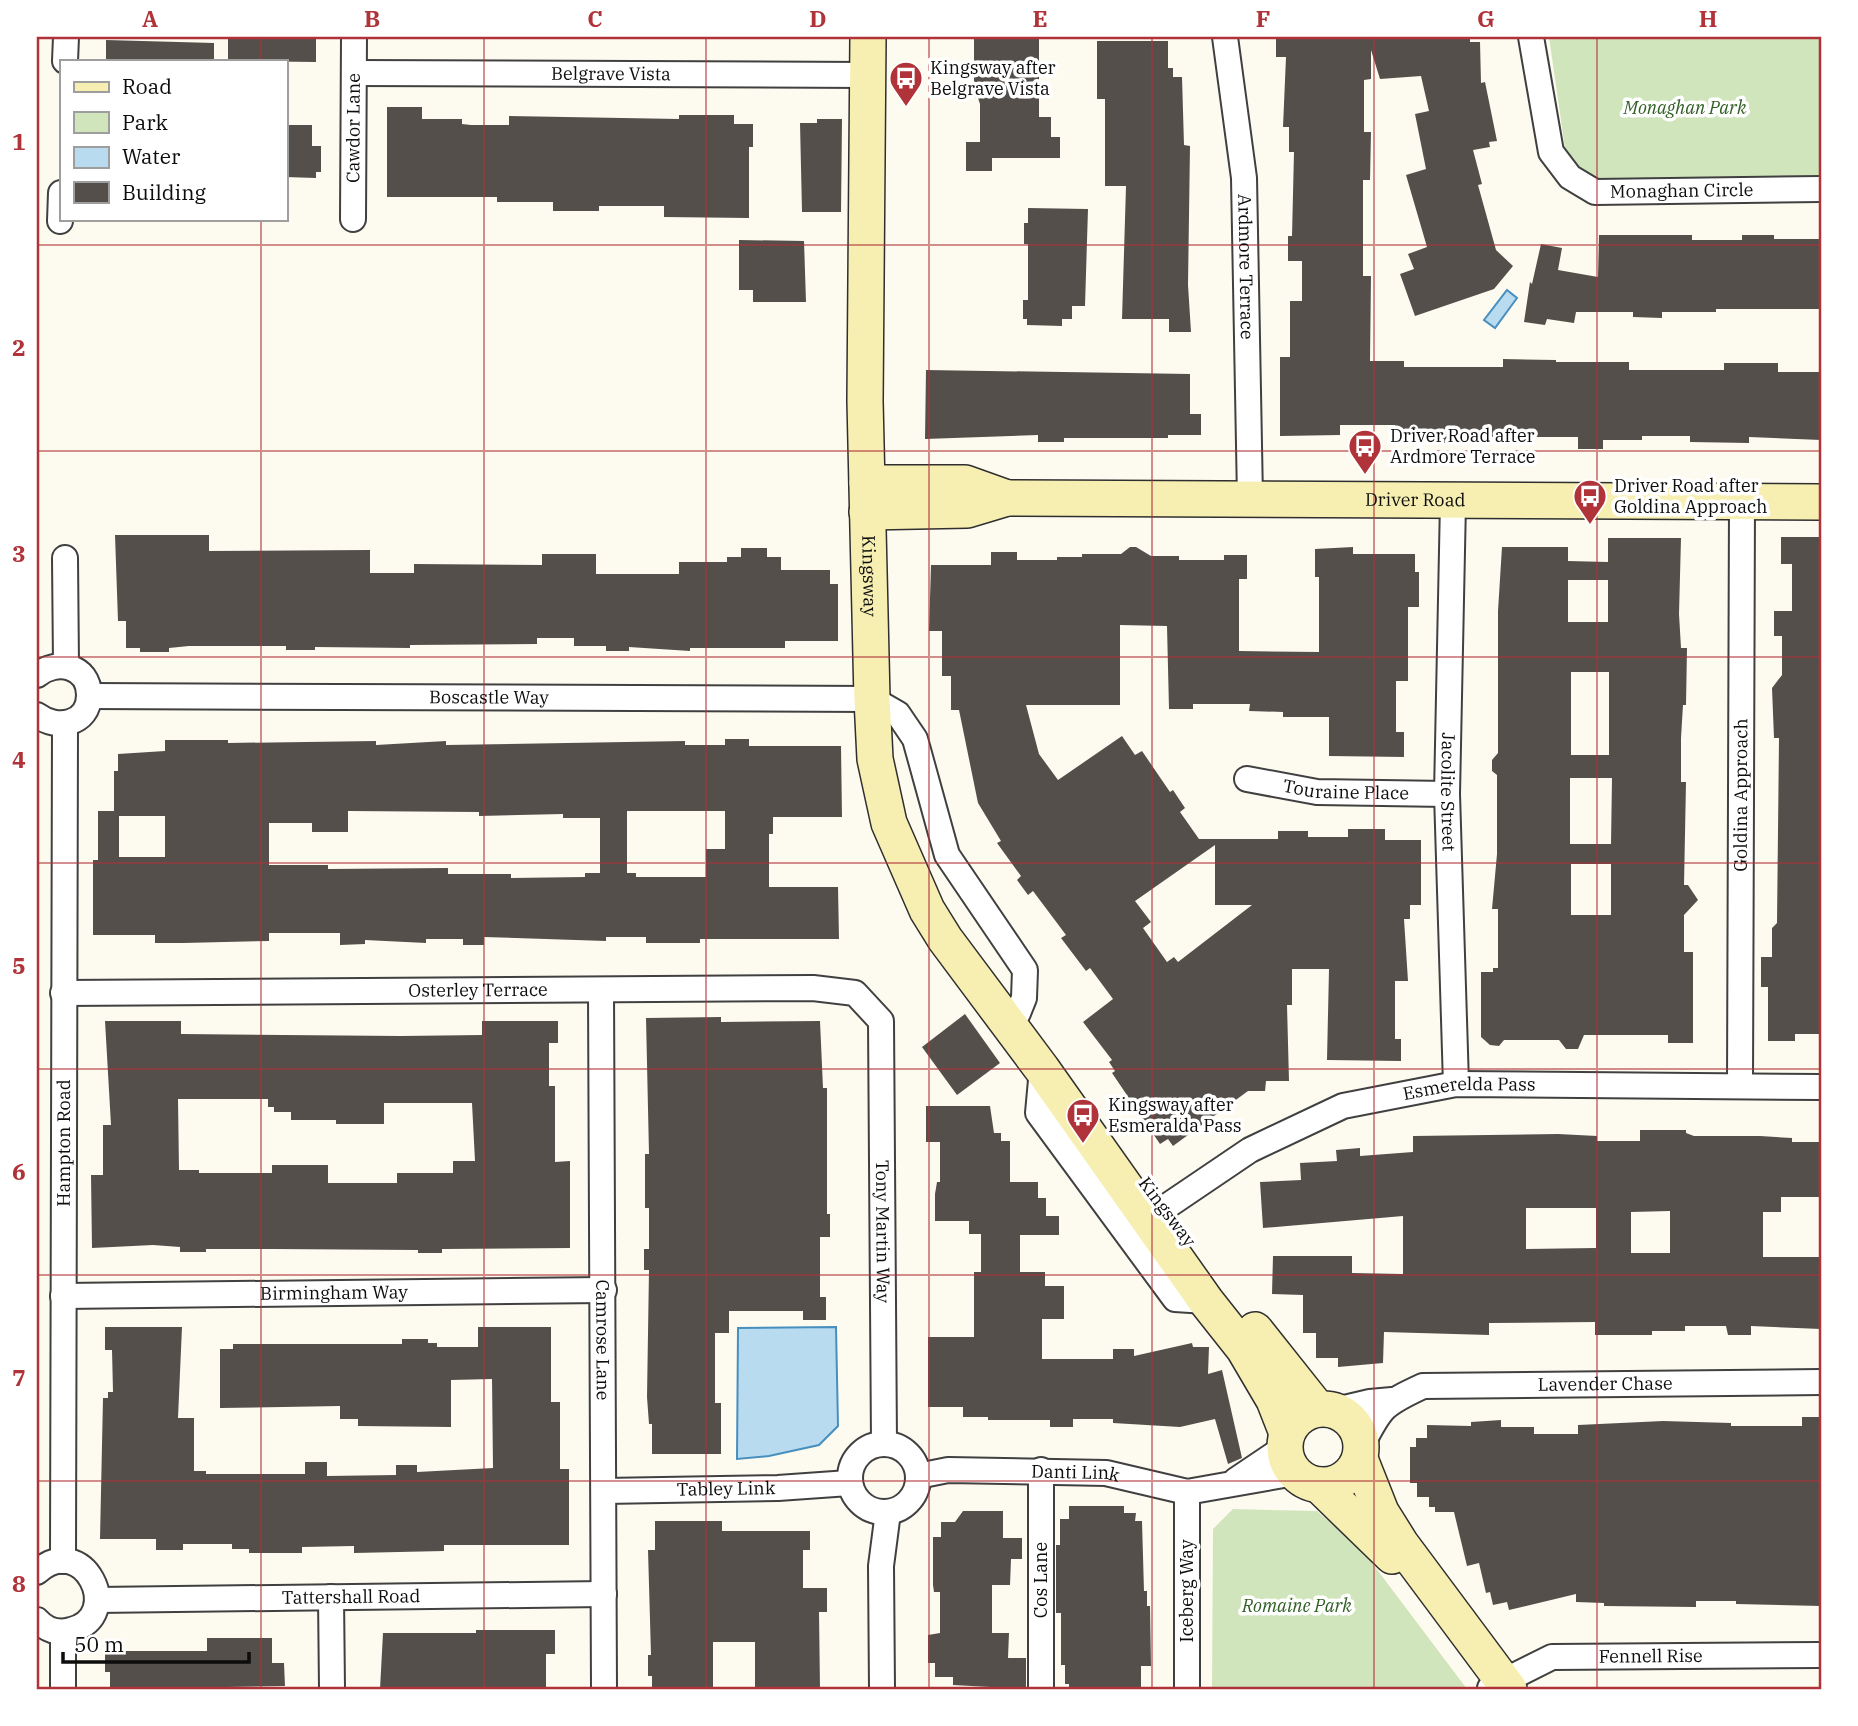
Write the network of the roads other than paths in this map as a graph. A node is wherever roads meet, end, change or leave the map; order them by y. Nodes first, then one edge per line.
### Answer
1 (66, 37) edge
2 (354, 37) edge
3 (868, 37) edge
4 (889, 37) edge
5 (1225, 37) edge
6 (1531, 37) edge
7 (65, 60) edge
8 (354, 73) junction
9 (868, 75) junction
10 (1821, 189) edge
11 (353, 219) dead end
12 (879, 497) junction
13 (1250, 498) junction
14 (1453, 502) junction
15 (1821, 502) edge
16 (1742, 504) junction
17 (65, 558) dead end
18 (66, 665) junction
19 (37, 674) edge
20 (89, 696) junction
21 (879, 703) junction
22 (37, 715) edge
23 (65, 725) junction
24 (1247, 779) dead end
25 (1447, 794) junction
26 (601, 990) junction
27 (63, 993) junction
28 (881, 1021) joint
29 (1042, 1069) junction
30 (1456, 1084) junction
31 (1740, 1086) junction
32 (1821, 1087) edge
33 (1156, 1213) junction
34 (604, 1290) junction
35 (63, 1296) junction
36 (1206, 1301) junction
37 (1821, 1382) edge
38 (1392, 1401) junction
39 (1327, 1409) junction
40 (884, 1443) junction
41 (1361, 1452) junction
42 (1296, 1460) junction
43 (1041, 1471) junction
44 (918, 1476) junction
45 (849, 1483) junction
46 (604, 1492) junction
47 (1187, 1492) junction
48 (887, 1512) junction
49 (63, 1561) junction
50 (37, 1572) edge
51 (604, 1594) junction
52 (331, 1597) junction
53 (97, 1600) junction
54 (37, 1620) edge
55 (63, 1632) junction
56 (1821, 1655) edge
57 (1497, 1687) edge
58 (63, 1689) edge
59 (332, 1689) edge
60 (604, 1689) edge
61 (882, 1689) edge
62 (1041, 1689) edge
63 (1187, 1689) edge

1 - 7 street
2 - 8 street, Cawdor Lane
3 - 9 main road, Kingsway
4 - 12 main road, Kingsway
5 - 13 street, Ardmore Terrace
6 - 10 street, Monaghan Circle
8 - 9 street, Belgrave Vista
8 - 11 street, Cawdor Lane
9 - 12 main road, Kingsway
12 - 13 main road, Driver Road
12 - 21 main road, Kingsway
13 - 14 main road, Driver Road
14 - 16 main road, Driver Road
14 - 25 street, Jacolite Street
15 - 16 main road, Driver Road
16 - 31 street, Goldina Approach
17 - 18 street
18 - 19 street
18 - 20 street
20 - 21 street, Boscastle Way
20 - 23 street
21 - 29 main road, Kingsway
21 - 33 main road, Kingsway
22 - 23 street
23 - 27 street, Hampton Road
24 - 25 street, Touraine Place
25 - 30 street, Jacolite Street
26 - 27 street, Osterley Terrace
26 - 28 street, Osterley Terrace
26 - 34 street, Camrose Lane
27 - 35 street, Hampton Road
28 - 40 street, Tony Martin Way
29 - 33 main road, Kingsway
29 - 36 street
30 - 31 street, Esmerelda Pass
30 - 33 street, Esmerelda Pass
31 - 32 street, Esmerelda Pass
33 - 36 main road, Kingsway
33 - 39 main road, Kingsway
34 - 35 street, Birmingham Way
34 - 46 street, Camrose Lane
35 - 49 street, Hampton Road
36 - 42 main road, Kingsway
37 - 38 street, Lavender Chase
38 - 39 street, Lavender Chase
38 - 41 street, Lavender Chase
39 - 41 main road, Kingsway
39 - 42 main road
40 - 44 street
40 - 45 street
41 - 42 main road
41 - 57 main road, Kingsway
42 - 47 street, Danti Link
42 - 57 main road, Kingsway
43 - 44 street, Danti Link
43 - 47 street, Danti Link
43 - 62 street, Cos Lane
44 - 48 street
45 - 46 street, Tabley Link
45 - 48 street
46 - 51 street, Camrose Lane
47 - 63 street, Iceberg Way
48 - 61 street
49 - 50 street
49 - 53 street
51 - 52 street, Tattershall Road
51 - 60 street, Camrose Lane
52 - 53 street, Tattershall Road
52 - 59 street
53 - 55 street
54 - 55 street
55 - 58 street
56 - 57 street, Fennell Rise

